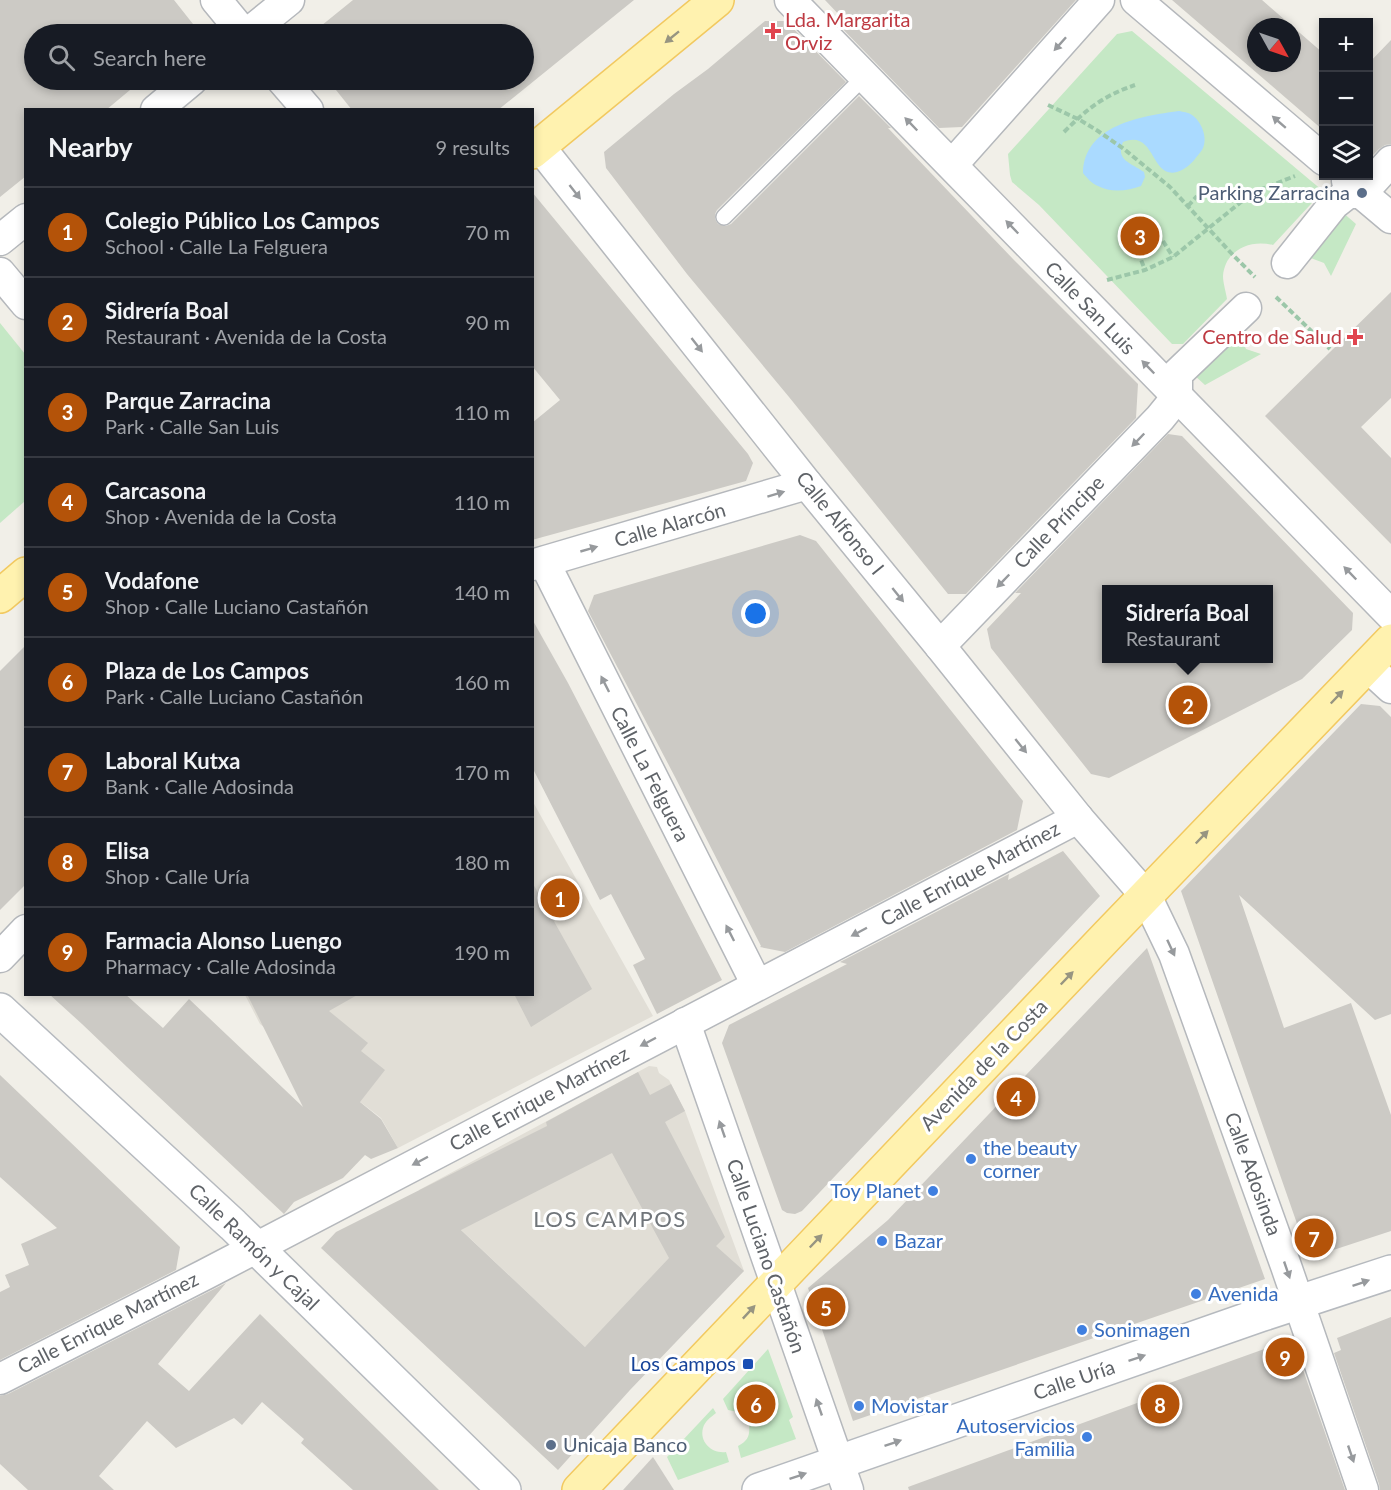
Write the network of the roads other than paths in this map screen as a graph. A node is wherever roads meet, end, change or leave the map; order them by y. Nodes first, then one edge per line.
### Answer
1 (216, 0) edge
2 (289, 0) edge
3 (717, 0) edge
4 (790, 0) edge
5 (1099, 0) edge
6 (1136, 0) edge
7 (237, 24) edge
8 (259, 24) edge
9 (864, 76) junction
10 (180, 90) edge
11 (291, 90) edge
12 (158, 108) edge
13 (306, 108) edge
14 (536, 149) edge
15 (1391, 161) edge
16 (952, 165) junction
17 (1312, 167) edge
18 (1351, 184) edge
19 (724, 217) dead end
20 (1391, 218) edge
21 (24, 221) edge
22 (0, 240) edge
23 (1287, 263) dead end
24 (0, 273) edge
25 (1245, 294) road end
26 (24, 302) edge
27 (1177, 397) junction
28 (807, 484) junction
29 (538, 564) edge
30 (24, 576) edge
31 (0, 596) edge
32 (1391, 615) edge
33 (1391, 641) edge
34 (940, 646) junction
35 (1367, 666) junction
36 (1391, 688) edge
37 (1078, 818) junction
38 (1146, 896) junction
39 (24, 932) edge
40 (0, 957) edge
41 (757, 985) junction
42 (0, 1010) edge
43 (685, 1023) junction
44 (255, 1247) junction
45 (1391, 1272) edge
46 (776, 1283) junction
47 (1298, 1302) junction
48 (0, 1378) edge
49 (843, 1476) edge
50 (504, 1490) edge
51 (579, 1490) edge
52 (759, 1490) edge
53 (1363, 1490) edge

1 - 7 street
2 - 8 street
3 -> 14 main road
4 - 9 street, Calle San Luis
5 -> 16 street
17 -> 6 street
16 -> 9 street, Calle San Luis
9 - 19 lane
10 - 12 street
11 - 13 street
14 -> 28 street, Calle Alfonso I
15 - 18 street
27 -> 16 street, Calle San Luis
18 - 20 street
18 - 23 street
21 - 22 street
24 - 26 street
25 - 27 street
32 -> 27 street, Calle San Luis
27 -> 34 street, Calle Príncipe
29 -> 28 street, Calle Alarcón
28 -> 34 street, Calle Alfonso I
41 -> 29 street, Calle La Felguera
30 - 31 main road
33 - 35 main road, Avenida de la Costa
34 -> 37 street, Calle Alfonso I
35 - 36 street
38 -> 35 main road, Avenida de la Costa
37 - 38 street, Calle Alfonso I
37 -> 41 street, Calle Enrique Martínez
46 -> 38 main road, Avenida de la Costa
38 -> 47 street, Calle Adosinda
39 - 40 street
41 - 43 street, Calle Enrique Martínez
42 - 44 main road, Calle Ramón y Cajal
43 -> 44 street, Calle Enrique Martínez
46 -> 43 street, Calle Luciano Castañón
44 - 48 street, Calle Enrique Martínez
44 - 50 main road, Calle Ramón y Cajal
47 -> 45 main road, Calle Uría
49 -> 46 street, Calle Luciano Castañón
51 -> 46 main road, Avenida de la Costa
49 -> 47 main road, Calle Uría
47 -> 53 street, Calle Adosinda
52 -> 49 main road, Calle Uría

